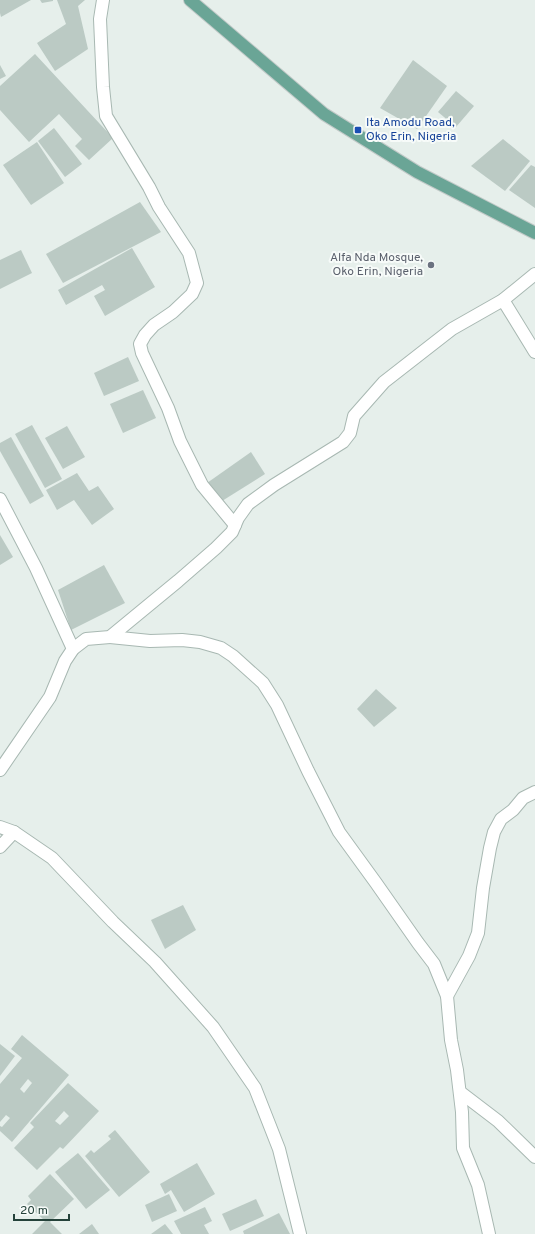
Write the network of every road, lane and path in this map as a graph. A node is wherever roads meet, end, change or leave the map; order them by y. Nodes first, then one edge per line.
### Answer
1 (103, 0) edge
2 (190, 0) edge
3 (202, 0) edge
4 (205, 12) junction
5 (535, 233) edge
6 (535, 274) edge
7 (503, 300) junction
8 (535, 352) edge
9 (0, 499) edge
10 (235, 525) junction
11 (110, 637) junction
12 (73, 649) junction
13 (0, 770) edge
14 (535, 792) edge
15 (0, 827) edge
16 (14, 832) junction
17 (0, 847) edge
18 (447, 996) junction
19 (460, 1092) junction
20 (535, 1158) edge
21 (300, 1234) edge
22 (489, 1234) edge

1 - 10 street
2 - 4 main road
3 - 4 street
4 - 5 main road
6 - 7 street
7 - 8 street
7 - 10 street
9 - 12 street
10 - 11 street
11 - 12 street
11 - 18 street
12 - 13 street
14 - 18 street
15 - 16 street
16 - 17 street
16 - 21 street
18 - 19 street
19 - 20 street
19 - 22 street

